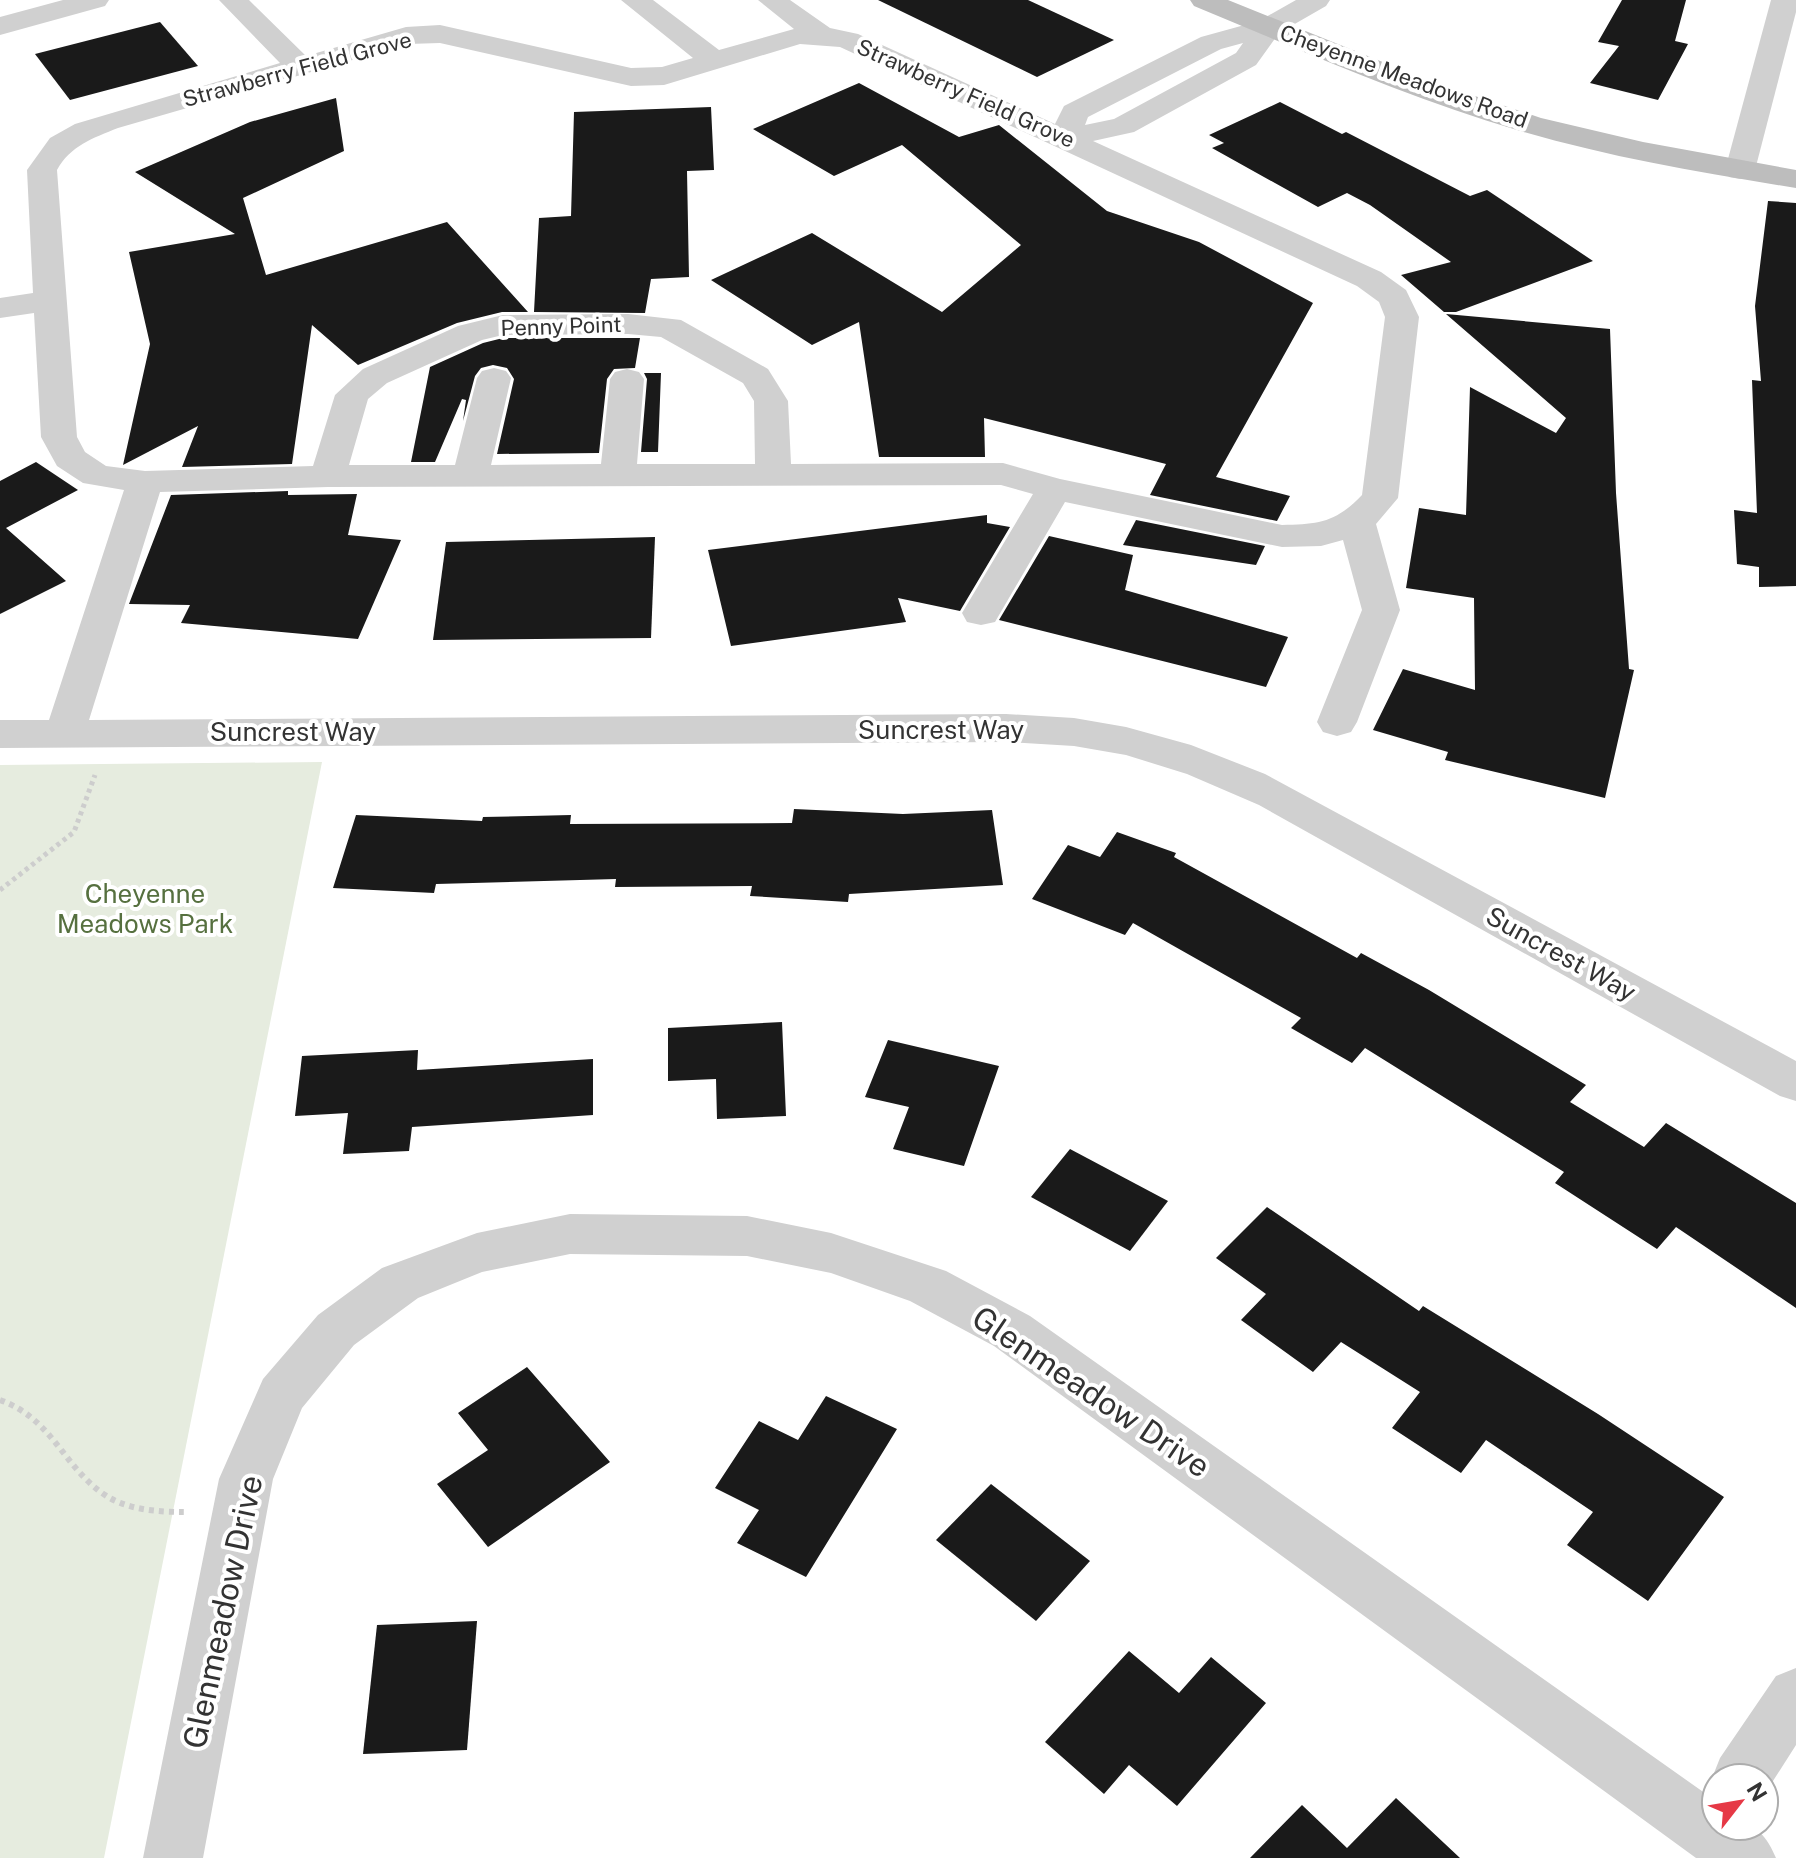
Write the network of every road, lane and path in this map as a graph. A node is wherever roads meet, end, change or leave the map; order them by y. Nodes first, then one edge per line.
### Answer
1 (95, 0) edge
2 (233, 0) edge
3 (635, 0) edge
4 (772, 0) edge
5 (1204, 0) edge
6 (1316, 0) edge
7 (1785, 0) edge
8 (0, 26) edge
9 (1269, 27) junction
10 (821, 35) junction
11 (714, 60) junction
12 (300, 66) junction
13 (1155, 71) junction
14 (1194, 87) junction
15 (1065, 138) junction
16 (1740, 170) junction
17 (1796, 179) edge
18 (50, 301) junction
19 (0, 308) edge
20 (494, 378) dead end
21 (627, 379) dead end
22 (471, 475) junction
23 (773, 475) junction
24 (328, 476) junction
25 (618, 476) junction
26 (145, 482) junction
27 (1054, 489) junction
28 (1357, 522) junction
29 (981, 613) dead end
30 (1337, 722) dead end
31 (65, 732) junction
32 (110, 732) junction
33 (0, 734) edge
34 (0, 890) edge
35 (1796, 1083) edge
36 (0, 1400) edge
37 (240, 1514) junction
38 (1796, 1695) edge
39 (1752, 1762) edge
40 (1700, 1830) edge
41 (173, 1858) edge

1 - 8 street
2 - 12 street
3 - 11 street
4 - 10 street
5 - 9 main road, Cheyenne Meadows Road
6 - 9 street
7 - 16 street
9 - 13 street
9 - 14 street
9 - 16 main road, Cheyenne Meadows Road
10 - 11 street, Strawberry Field Grove
10 - 15 street, Strawberry Field Grove
11 - 12 street, Strawberry Field Grove
12 - 18 street, Strawberry Field Grove
13 - 14 street
13 - 15 street
14 - 15 street
15 - 28 street, Strawberry Field Grove
16 - 17 main road, Cheyenne Meadows Road
18 - 19 street
18 - 26 street, Strawberry Field Grove
20 - 22 street
21 - 25 street
22 - 24 street, Strawberry Field Grove
22 - 25 street, Strawberry Field Grove
23 - 24 street, Penny Point
23 - 25 street, Strawberry Field Grove
23 - 27 street, Strawberry Field Grove
24 - 26 street, Strawberry Field Grove
26 - 31 street
27 - 28 street, Strawberry Field Grove
27 - 29 street
28 - 30 street
31 - 32 street, Suncrest Way
31 - 33 street, Suncrest Way
32 - 34 path
32 - 35 street, Suncrest Way
36 - 37 path
37 - 40 street, Glenmeadow Drive
37 - 41 street, Glenmeadow Drive
38 - 39 street

